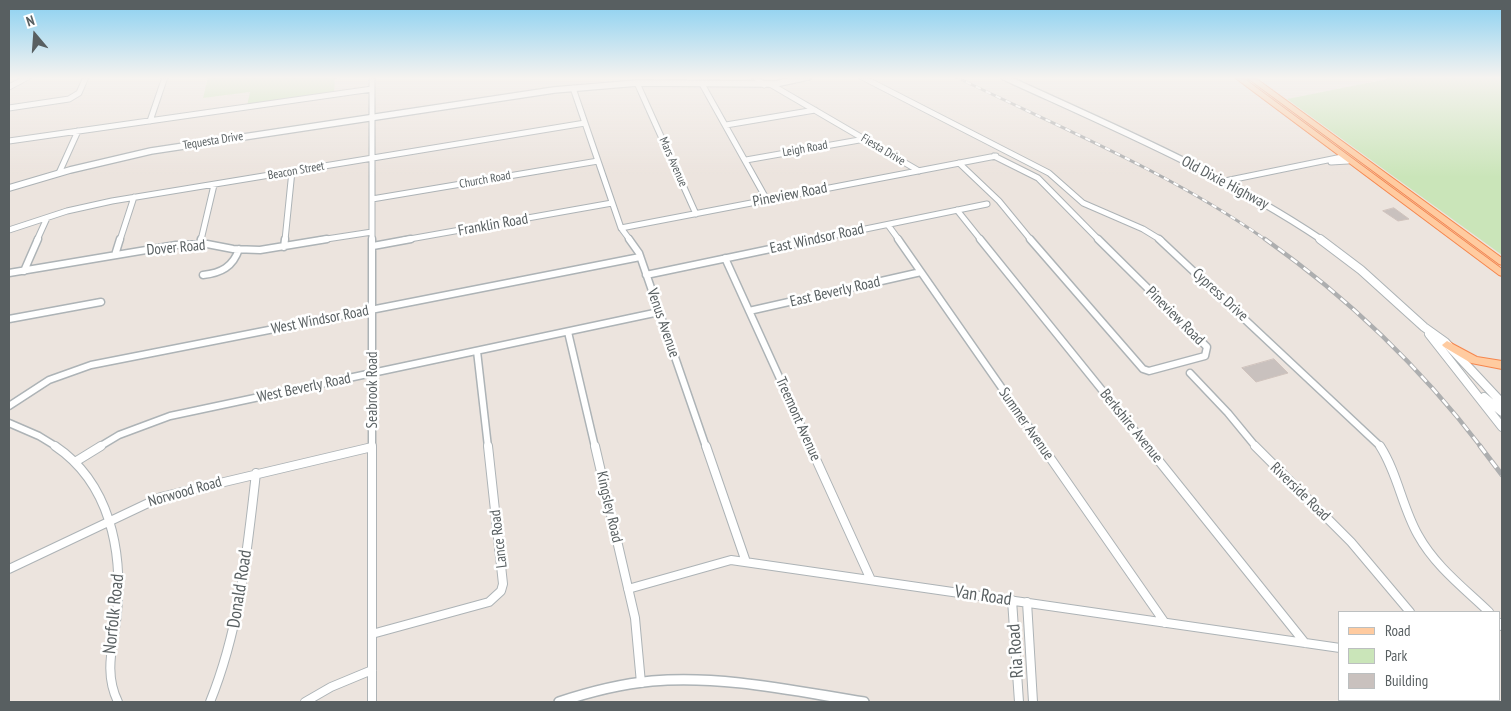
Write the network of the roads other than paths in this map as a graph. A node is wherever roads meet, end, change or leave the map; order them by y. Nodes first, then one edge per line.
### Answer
1 (154, 110) edge
2 (225, 110) edge
3 (372, 110) edge
4 (419, 110) edge
5 (581, 110) edge
6 (649, 110) edge
7 (717, 110) edge
8 (814, 110) edge
9 (815, 110) edge
10 (925, 110) edge
11 (1073, 110) edge
12 (1280, 110) edge
13 (1290, 110) edge
14 (372, 117) junction
15 (150, 121) junction
16 (585, 123) junction
17 (726, 125) junction
18 (78, 132) junction
19 (865, 139) junction
20 (9, 141) edge
21 (1326, 144) junction
22 (1006, 152) junction
23 (994, 156) junction
24 (372, 158) junction
25 (1348, 158) junction
26 (746, 160) junction
27 (598, 161) junction
28 (959, 163) junction
29 (1371, 168) junction
30 (292, 171) junction
31 (919, 171) junction
32 (59, 173) junction
33 (1225, 181) junction
34 (214, 185) junction
35 (9, 188) edge
36 (134, 197) junction
37 (372, 200) junction
38 (767, 200) junction
39 (612, 203) junction
40 (987, 204) dead end
41 (957, 210) junction
42 (696, 214) junction
43 (47, 218) junction
44 (888, 225) junction
45 (621, 228) junction
46 (9, 230) edge
47 (372, 232) junction
48 (200, 244) junction
49 (372, 246) junction
50 (284, 247) junction
51 (239, 249) junction
52 (115, 255) junction
53 (640, 257) junction
54 (725, 258) junction
55 (1502, 262) edge
56 (24, 270) junction
57 (921, 272) junction
58 (9, 273) edge
59 (1502, 274) edge
60 (203, 275) dead end
61 (646, 275) junction
62 (101, 302) dead end
63 (373, 310) junction
64 (749, 311) junction
65 (659, 312) junction
66 (9, 319) edge
67 (1422, 325) junction
68 (568, 332) junction
69 (1447, 345) junction
70 (477, 351) junction
71 (1449, 359) junction
72 (1502, 365) edge
73 (372, 373) junction
74 (1190, 373) dead end
75 (1502, 403) edge
76 (9, 406) edge
77 (1502, 412) edge
78 (9, 423) edge
79 (1502, 427) edge
80 (372, 446) junction
81 (74, 462) junction
82 (256, 473) junction
83 (110, 519) junction
84 (746, 562) junction
85 (9, 569) edge
86 (871, 580) junction
87 (628, 589) junction
88 (1012, 600) junction
89 (1027, 602) junction
90 (1409, 611) edge
91 (1488, 611) edge
92 (1165, 623) junction
93 (372, 634) junction
94 (1305, 643) junction
95 (1338, 648) edge
96 (372, 670) junction
97 (641, 683) junction
98 (118, 702) edge
99 (210, 702) edge
100 (305, 702) edge
101 (372, 702) edge
102 (559, 702) edge
103 (864, 702) edge
104 (1019, 702) edge
105 (1032, 702) edge

1 - 15 street
2 - 15 street
3 - 14 street, Seabrook Road
4 - 14 street, Tequesta Drive
5 - 16 street, Venus Avenue
6 - 42 street, Mars Avenue
7 - 17 street
8 - 17 street
9 - 19 street, Fiesta Drive
10 - 22 street, Cypress Drive
11 - 33 street, Old Dixie Highway
12 - 21 main road
13 - 25 main road
14 - 24 street, Seabrook Road
14 - 32 street, Tequesta Drive
15 - 18 street
16 - 24 street, Beacon Street
16 - 27 street, Venus Avenue
17 - 26 street
18 - 20 street
18 - 32 street
19 - 26 street, Leigh Road
19 - 31 street, Fiesta Drive
21 - 25 main road
21 - 25 main road
22 - 23 street, Pineview Road
22 - 91 street, Cypress Drive
23 - 28 street, Pineview Road
23 - 28 street, Pineview Road
24 - 30 street, Beacon Street
24 - 37 street, Seabrook Road
25 - 29 main road
25 - 29 main road
25 - 33 street
25 - 59 main road
26 - 38 street
27 - 37 street, Church Road
27 - 39 street, Venus Avenue
28 - 31 street, Pineview Road
29 - 55 main road
30 - 34 street, Beacon Street
30 - 50 street
31 - 38 street, Pineview Road
32 - 35 street, Tequesta Drive
33 - 67 street, Old Dixie Highway
34 - 36 street, Beacon Street
34 - 48 street
36 - 43 street, Beacon Street
36 - 52 street
37 - 47 street, Seabrook Road
38 - 42 street, Pineview Road
39 - 45 street, Venus Avenue
39 - 49 street, Franklin Road
40 - 41 street, East Windsor Road
41 - 44 street, East Windsor Road
41 - 94 street, Berkshire Avenue
42 - 45 street, Pineview Road
43 - 46 street, Beacon Street
43 - 56 street
44 - 54 street, East Windsor Road
44 - 57 street, Summer Avenue
45 - 53 street, Venus Avenue
47 - 49 street, Seabrook Road
47 - 50 street, Dover Road
48 - 51 street, Dover Road
48 - 52 street, Dover Road
49 - 63 street, Seabrook Road
50 - 51 street, Dover Road
51 - 60 street
52 - 56 street, Dover Road
53 - 61 street, Venus Avenue
53 - 63 street, West Windsor Road
54 - 61 street, East Windsor Road
54 - 64 street, Treemont Avenue
56 - 58 street, Dover Road
57 - 64 street, East Beverly Road
57 - 92 street, Summer Avenue
61 - 65 street, Venus Avenue
62 - 66 street
63 - 73 street, Seabrook Road
63 - 76 street, West Windsor Road
64 - 86 street, Treemont Avenue
65 - 68 street, West Beverly Road
65 - 84 street, Venus Avenue
67 - 69 street, Old Dixie Highway
67 - 71 street, Old Dixie Highway
68 - 70 street, West Beverly Road
68 - 87 street, Kingsley Road
69 - 72 main road
69 - 75 street, Old Dixie Highway
70 - 73 street, West Beverly Road
70 - 93 street, Lance Road
71 - 77 street
71 - 79 street, Old Dixie Highway
73 - 80 street, Seabrook Road
73 - 81 street, West Beverly Road
74 - 90 street, Riverside Road
78 - 81 street, Norfolk Road
80 - 82 street, Norwood Road
80 - 93 street, Seabrook Road
81 - 83 street, Norfolk Road
82 - 83 street, Norwood Road
82 - 99 street, Donald Road
83 - 85 street, Norwood Road
83 - 98 street, Norfolk Road
84 - 86 street, Van Road
84 - 87 street, Van Road
86 - 88 street, Van Road
87 - 97 street, Kingsley Road
88 - 89 street, Van Road
88 - 104 street, Ria Road
89 - 92 street, Van Road
89 - 105 street, Ria Road
92 - 94 street, Van Road
93 - 96 street, Seabrook Road
94 - 95 street, Van Road
96 - 100 street
96 - 101 street, Seabrook Road
97 - 102 street
97 - 103 street

